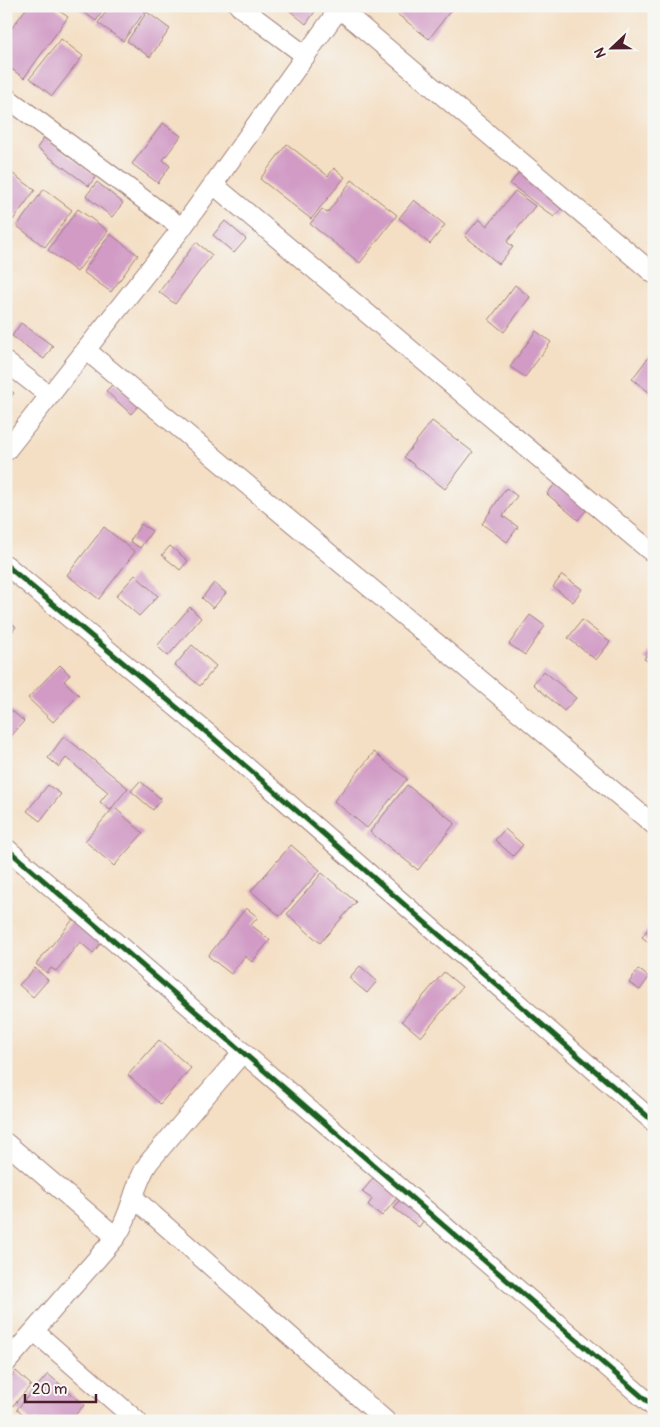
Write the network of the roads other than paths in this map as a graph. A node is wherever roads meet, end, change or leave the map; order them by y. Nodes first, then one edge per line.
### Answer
1 (239, 6) edge
2 (340, 7) edge
3 (306, 56) junction
4 (6, 97) edge
5 (214, 185) junction
6 (182, 228) junction
7 (654, 274) edge
8 (86, 350) junction
9 (6, 362) edge
10 (50, 396) junction
11 (6, 451) edge
12 (654, 554) edge
13 (6, 565) edge
14 (654, 826) edge
15 (6, 848) edge
16 (243, 1052) junction
17 (654, 1122) edge
18 (6, 1143) edge
19 (134, 1198) junction
20 (116, 1237) junction
21 (34, 1331) junction
22 (6, 1362) edge
23 (654, 1407) edge
24 (137, 1421) edge
25 (386, 1421) edge

1 - 3 street
2 - 3 street
2 - 7 street
3 - 5 street
4 - 6 street
5 - 6 street
5 - 12 street
6 - 8 street
8 - 10 street
8 - 14 street
9 - 10 street
10 - 11 street
13 - 17 street
15 - 16 street
16 - 19 street
16 - 23 street
18 - 20 street
19 - 20 street
19 - 25 street
20 - 21 street
21 - 22 street
21 - 24 street

